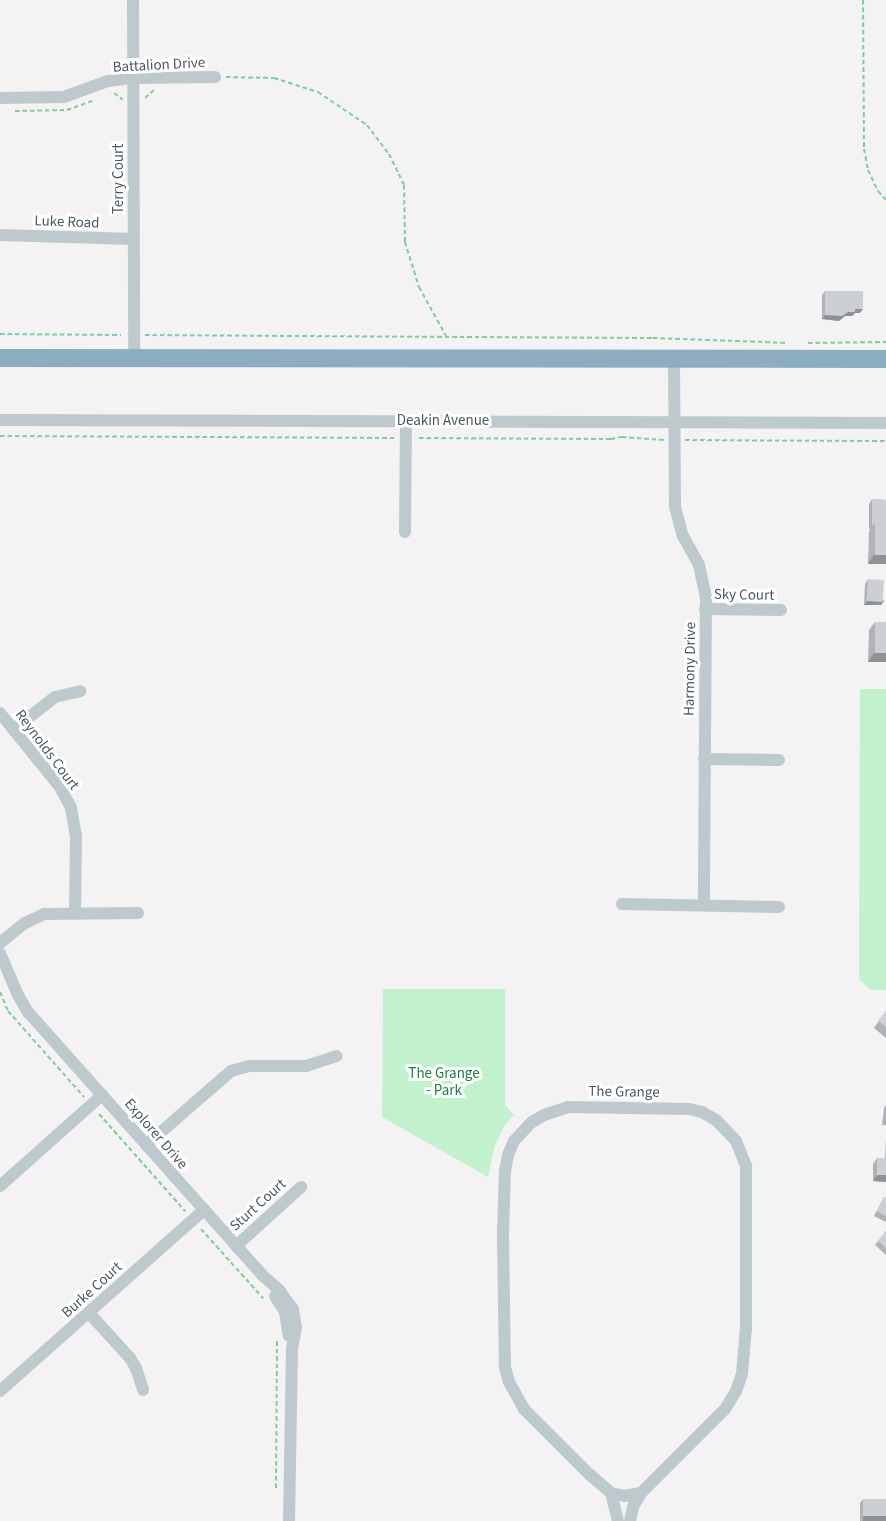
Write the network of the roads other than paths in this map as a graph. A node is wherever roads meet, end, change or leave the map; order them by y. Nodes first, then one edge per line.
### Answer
1 (133, 0) edge
2 (214, 77) road end
3 (134, 78) junction
4 (0, 98) edge
5 (0, 235) edge
6 (134, 239) junction
7 (0, 358) edge
8 (134, 359) junction
9 (674, 359) junction
10 (886, 359) edge
11 (0, 420) edge
12 (405, 421) junction
13 (675, 422) junction
14 (885, 427) edge
15 (405, 532) dead end
16 (705, 609) junction
17 (781, 610) dead end
18 (80, 691) dead end
19 (0, 713) edge
20 (14, 729) junction
21 (704, 759) junction
22 (779, 760) dead end
23 (622, 904) dead end
24 (704, 904) junction
25 (779, 907) dead end
26 (75, 912) junction
27 (138, 913) dead end
28 (0, 944) edge
29 (0, 954) edge
30 (336, 1056) dead end
31 (102, 1095) junction
32 (146, 1145) junction
33 (0, 1186) edge
34 (301, 1187) dead end
35 (204, 1210) junction
36 (236, 1246) junction
37 (90, 1312) junction
38 (143, 1390) dead end
39 (0, 1392) edge
40 (611, 1493) junction
41 (641, 1493) junction
42 (291, 1521) edge
43 (618, 1521) edge
44 (630, 1521) edge

1 - 3 street, Terry Court
2 - 3 street, Battalion Drive
3 - 4 street, Battalion Drive
3 - 6 street, Terry Court
5 - 6 street, Luke Road
6 - 8 street, Terry Court
7 - 8 highway
8 - 9 highway
9 - 10 highway
9 - 13 street, Harmony Drive
11 - 12 street, Deakin Avenue
12 - 13 street, Deakin Avenue
12 - 15 street
13 - 14 street, Deakin Avenue
13 - 16 street, Harmony Drive
16 - 17 street, Sky Court
16 - 21 street, Harmony Drive
18 - 20 street
19 - 20 street, Reynolds Court
20 - 26 street, Reynolds Court
21 - 22 street
21 - 24 street, Harmony Drive
23 - 24 street
24 - 25 street
26 - 27 street
26 - 28 street
29 - 31 street, Explorer Drive
30 - 32 street
31 - 32 street, Explorer Drive
31 - 33 street
32 - 35 street, Explorer Drive
34 - 36 street, Sturt Court
35 - 36 street, Explorer Drive
35 - 37 street, Burke Court
36 - 42 street, Explorer Drive
37 - 38 street
37 - 39 street, Burke Court
40 - 41 street
40 - 41 street, The Grange
40 - 43 street
41 - 44 street, The Grange

